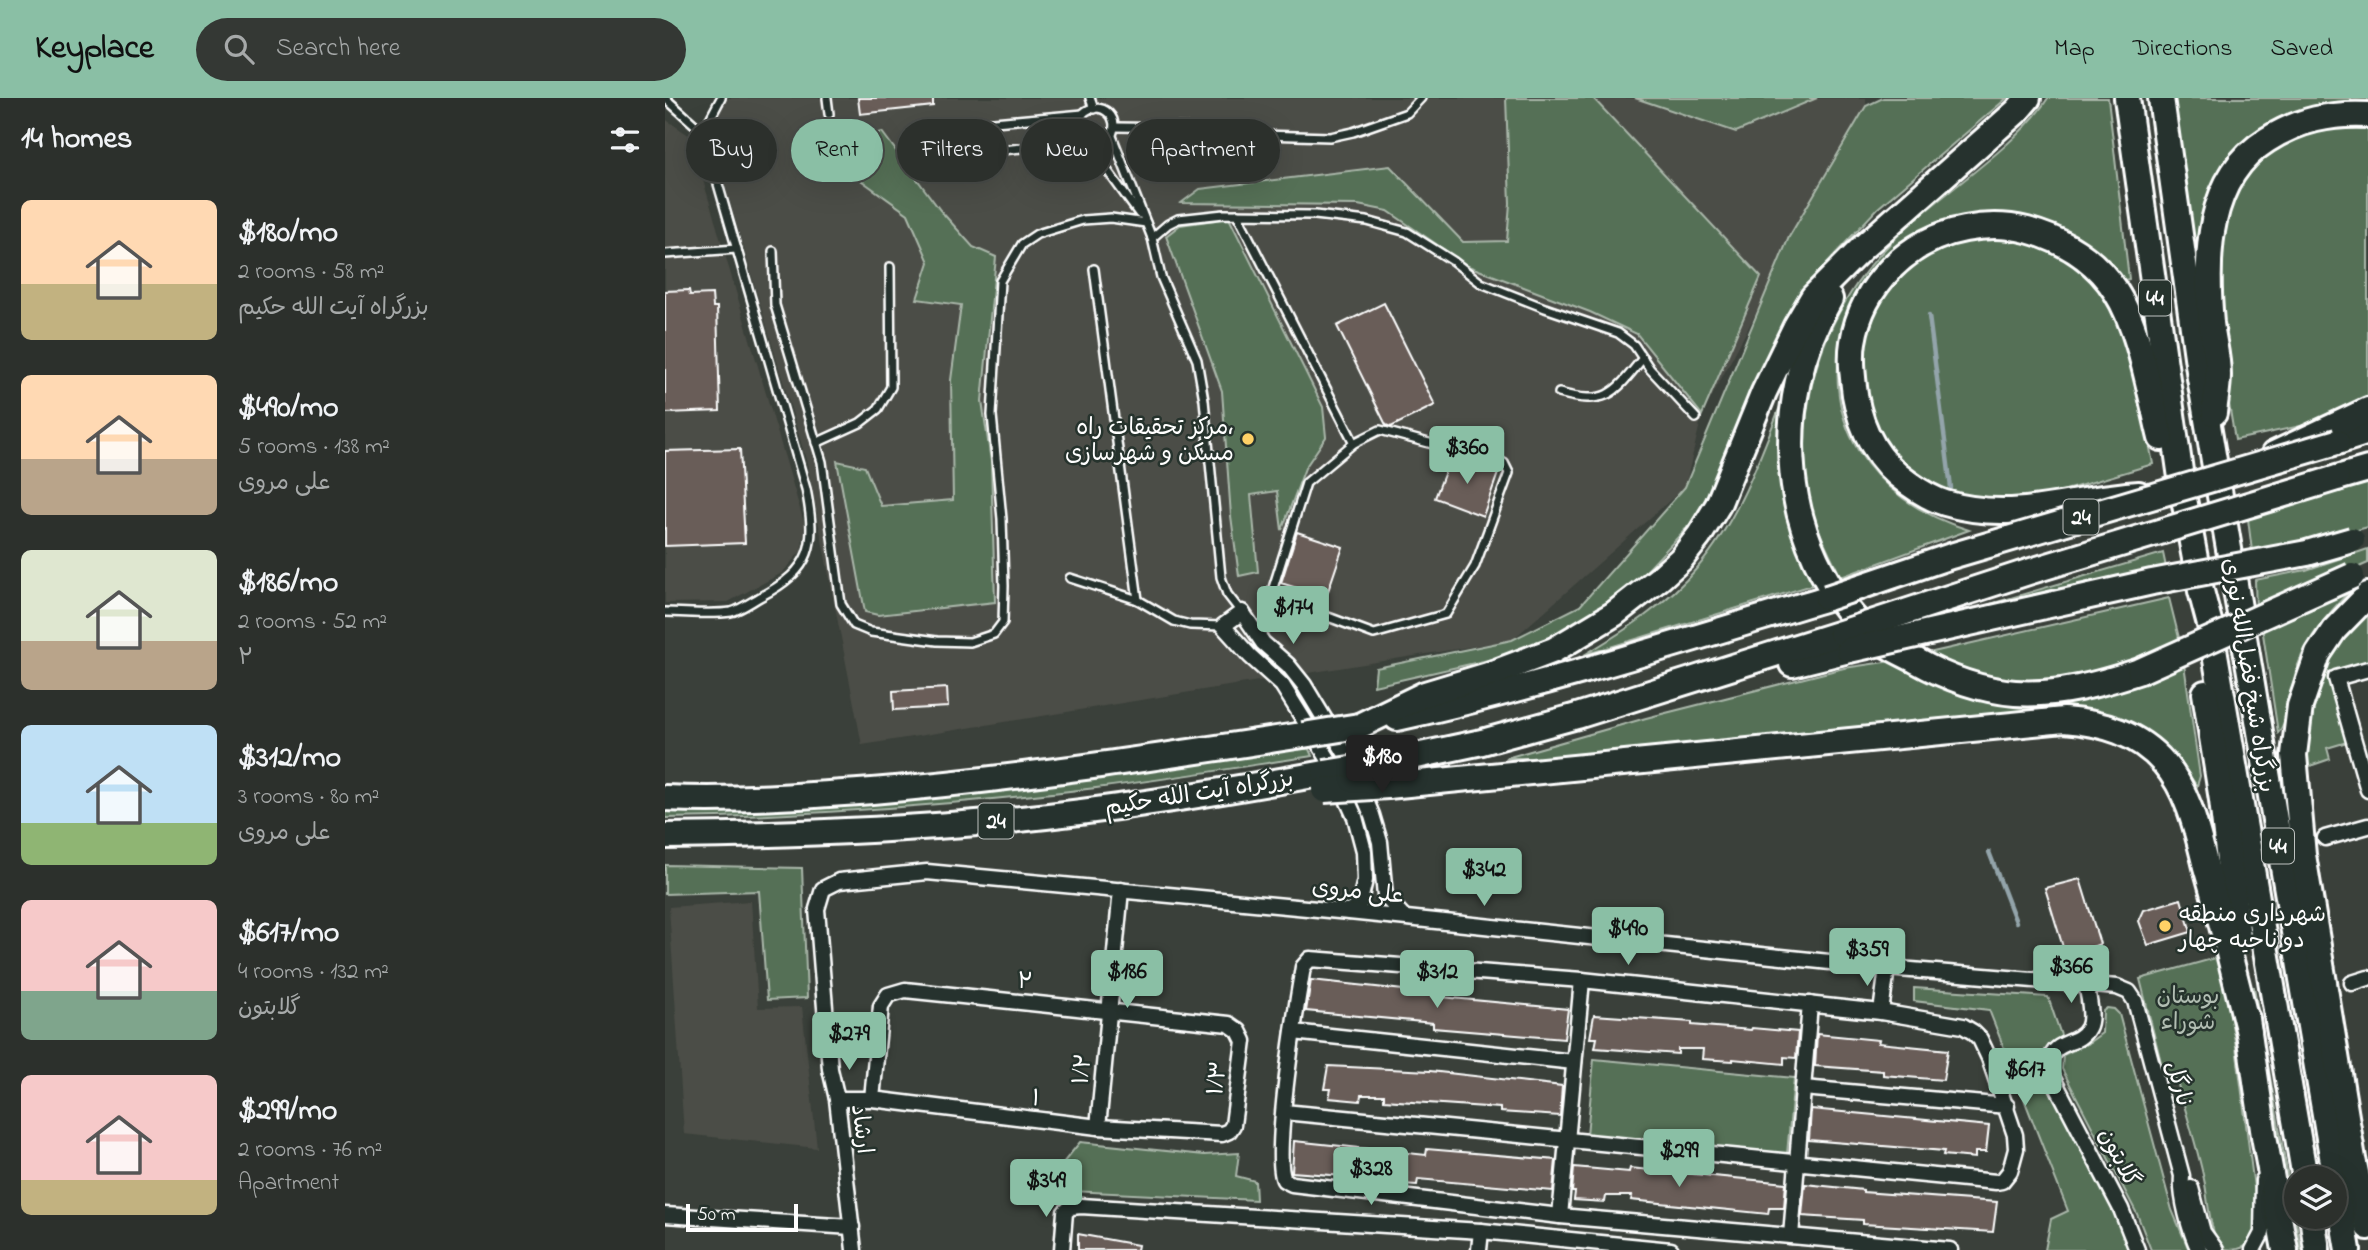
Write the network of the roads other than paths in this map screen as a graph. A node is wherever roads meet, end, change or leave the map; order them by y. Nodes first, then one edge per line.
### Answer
1 (665, 98) edge
2 (721, 98) edge
3 (827, 98) edge
4 (1090, 98) edge
5 (1421, 98) edge
6 (2028, 98) edge
7 (2127, 98) edge
8 (2161, 98) edge
9 (1094, 109) junction
10 (829, 114) dead end
11 (1083, 114) junction
12 (2368, 114) edge
13 (688, 119) edge
14 (709, 119) edge
15 (1028, 119) edge
16 (1080, 119) edge
17 (1021, 120) edge
18 (1114, 127) junction
19 (1112, 136) joint
20 (1021, 148) edge
21 (1112, 177) edge
22 (718, 182) edge
23 (1237, 214) junction
24 (1146, 223) junction
25 (1152, 238) junction
26 (1862, 248) junction
27 (737, 249) junction
28 (773, 251) dead end
29 (665, 254) edge
30 (890, 267) dead end
31 (1094, 269) dead end
32 (1643, 358) junction
33 (1559, 393) dead end
34 (2368, 410) edge
35 (1696, 418) dead end
36 (2368, 432) edge
37 (2211, 441) junction
38 (816, 443) junction
39 (1354, 443) junction
40 (2248, 468) junction
41 (2368, 469) edge
42 (2172, 496) junction
43 (2360, 538) edge
44 (2360, 573) edge
45 (1070, 578) dead end
46 (2201, 591) junction
47 (2368, 595) edge
48 (1138, 600) junction
49 (665, 612) edge
50 (1242, 612) junction
51 (1223, 626) junction
52 (1845, 641) junction
53 (1263, 643) junction
54 (1250, 656) junction
55 (2368, 669) edge
56 (1359, 726) junction
57 (1324, 781) junction
58 (2368, 790) edge
59 (665, 799) edge
60 (2368, 827) edge
61 (665, 836) edge
62 (2325, 838) dead end
63 (823, 888) joint
64 (1121, 890) junction
65 (1349, 912) junction
66 (1404, 917) junction
67 (1887, 968) junction
68 (2368, 978) edge
69 (1582, 980) junction
70 (2086, 983) junction
71 (2352, 983) dead end
72 (2135, 1001) joint
73 (1810, 1004) junction
74 (1881, 1012) junction
75 (1109, 1013) junction
76 (1239, 1031) joint
77 (1293, 1032) junction
78 (2249, 1033) junction
79 (1574, 1062) junction
80 (1803, 1088) junction
81 (837, 1099) junction
82 (872, 1099) junction
83 (2007, 1106) junction
84 (1284, 1112) junction
85 (1098, 1127) junction
86 (1229, 1131) joint
87 (2264, 1136) junction
88 (1567, 1140) junction
89 (1797, 1162) junction
90 (2303, 1166) edge
91 (2182, 1177) junction
92 (665, 1215) edge
93 (1560, 1216) junction
94 (852, 1227) junction
95 (2368, 1227) edge
96 (2314, 1229) edge
97 (1481, 1231) junction
98 (1791, 1236) junction
99 (854, 1250) edge
100 (1062, 1250) edge
101 (1479, 1250) edge
102 (1671, 1250) edge
103 (1950, 1250) edge
104 (2137, 1250) edge
105 (2199, 1250) edge
106 (2216, 1250) edge
107 (2253, 1250) edge
108 (2285, 1250) edge
109 (2317, 1250) edge
110 (2348, 1250) edge

1 - 13 lane
2 - 14 lane
3 - 10 lane
4 - 9 lane
5 - 18 lane
6 - 26 highway
7 - 42 highway, بزرگراه شیخ فضل‌الله نوری / 44
8 - 37 highway, بزرگراه شیخ فضل‌الله نوری / 44
9 - 11 lane
9 - 18 lane
11 - 15 lane
11 - 16 lane
12 - 37 highway
17 - 20 lane
18 - 19 lane
19 - 24 lane
21 - 24 lane
22 - 27 lane
23 - 25 lane
23 - 32 lane
23 - 39 lane
24 - 25 lane
24 - 38 lane
25 - 50 lane
26 - 44 highway, bridge
26 - 56 highway
27 - 29 lane
27 - 49 lane
28 - 38 lane
30 - 38 lane
31 - 48 lane
32 - 33 lane
32 - 35 lane
34 - 40 highway
36 - 40 highway, 24, bridge
37 - 110 highway, بزرگراه شیخ فضل‌الله نوری / 44
39 - 39 lane
40 - 42 highway, 24, bridge
41 - 52 highway, 24, bridge
42 - 42 highway
42 - 46 highway, بزرگراه شیخ فضل‌الله نوری / 44
42 - 56 highway, بزرگراه آیت الله حکیم / 24, bridge
43 - 52 highway, bridge
45 - 48 lane
46 - 78 highway
46 - 90 highway, بزرگراه شیخ فضل‌الله نوری / 44
47 - 95 highway
48 - 51 lane
50 - 51 street
50 - 53 street
51 - 54 street
52 - 57 highway, بزرگراه آیت الله حکیم / 24, bridge
53 - 54 street
53 - 66 street
54 - 65 street
55 - 58 street
56 - 59 highway, بزرگراه آیت الله حکیم / 24, bridge
57 - 61 highway, بزرگراه آیت الله حکیم / 24
57 - 78 highway, bridge
60 - 62 street
63 - 64 street, علی مروی
63 - 81 street, ارشاد
64 - 65 street, علی مروی
64 - 75 street, ۱/۲
65 - 66 street, علی مروی
66 - 67 street, علی مروی
67 - 70 street, علی مروی
67 - 74 street
68 - 71 street
69 - 73 street
69 - 77 street
69 - 79 street
70 - 72 street, علی مروی
70 - 104 street, گلابتون
72 - 91 street, نارگل
73 - 74 street
73 - 80 street
74 - 83 street
75 - 76 street, ۲
75 - 82 street, ۲
75 - 85 street, ۱/۲
76 - 86 street, ۱/۳
77 - 79 street
77 - 84 street
78 - 87 highway
79 - 88 street
80 - 83 street
80 - 89 street
81 - 82 street, ۱
81 - 94 street, ارشاد
82 - 85 street, ۱
83 - 89 street
84 - 88 street
84 - 93 street
85 - 86 street, ۱
87 - 107 street
87 - 108 highway
88 - 89 street
88 - 93 street
89 - 98 street
91 - 105 street, نارگل
91 - 106 street, نارگل
92 - 94 street
93 - 98 street
94 - 99 street, ارشاد
96 - 109 highway
97 - 100 street
97 - 101 street
97 - 102 street
98 - 103 street

